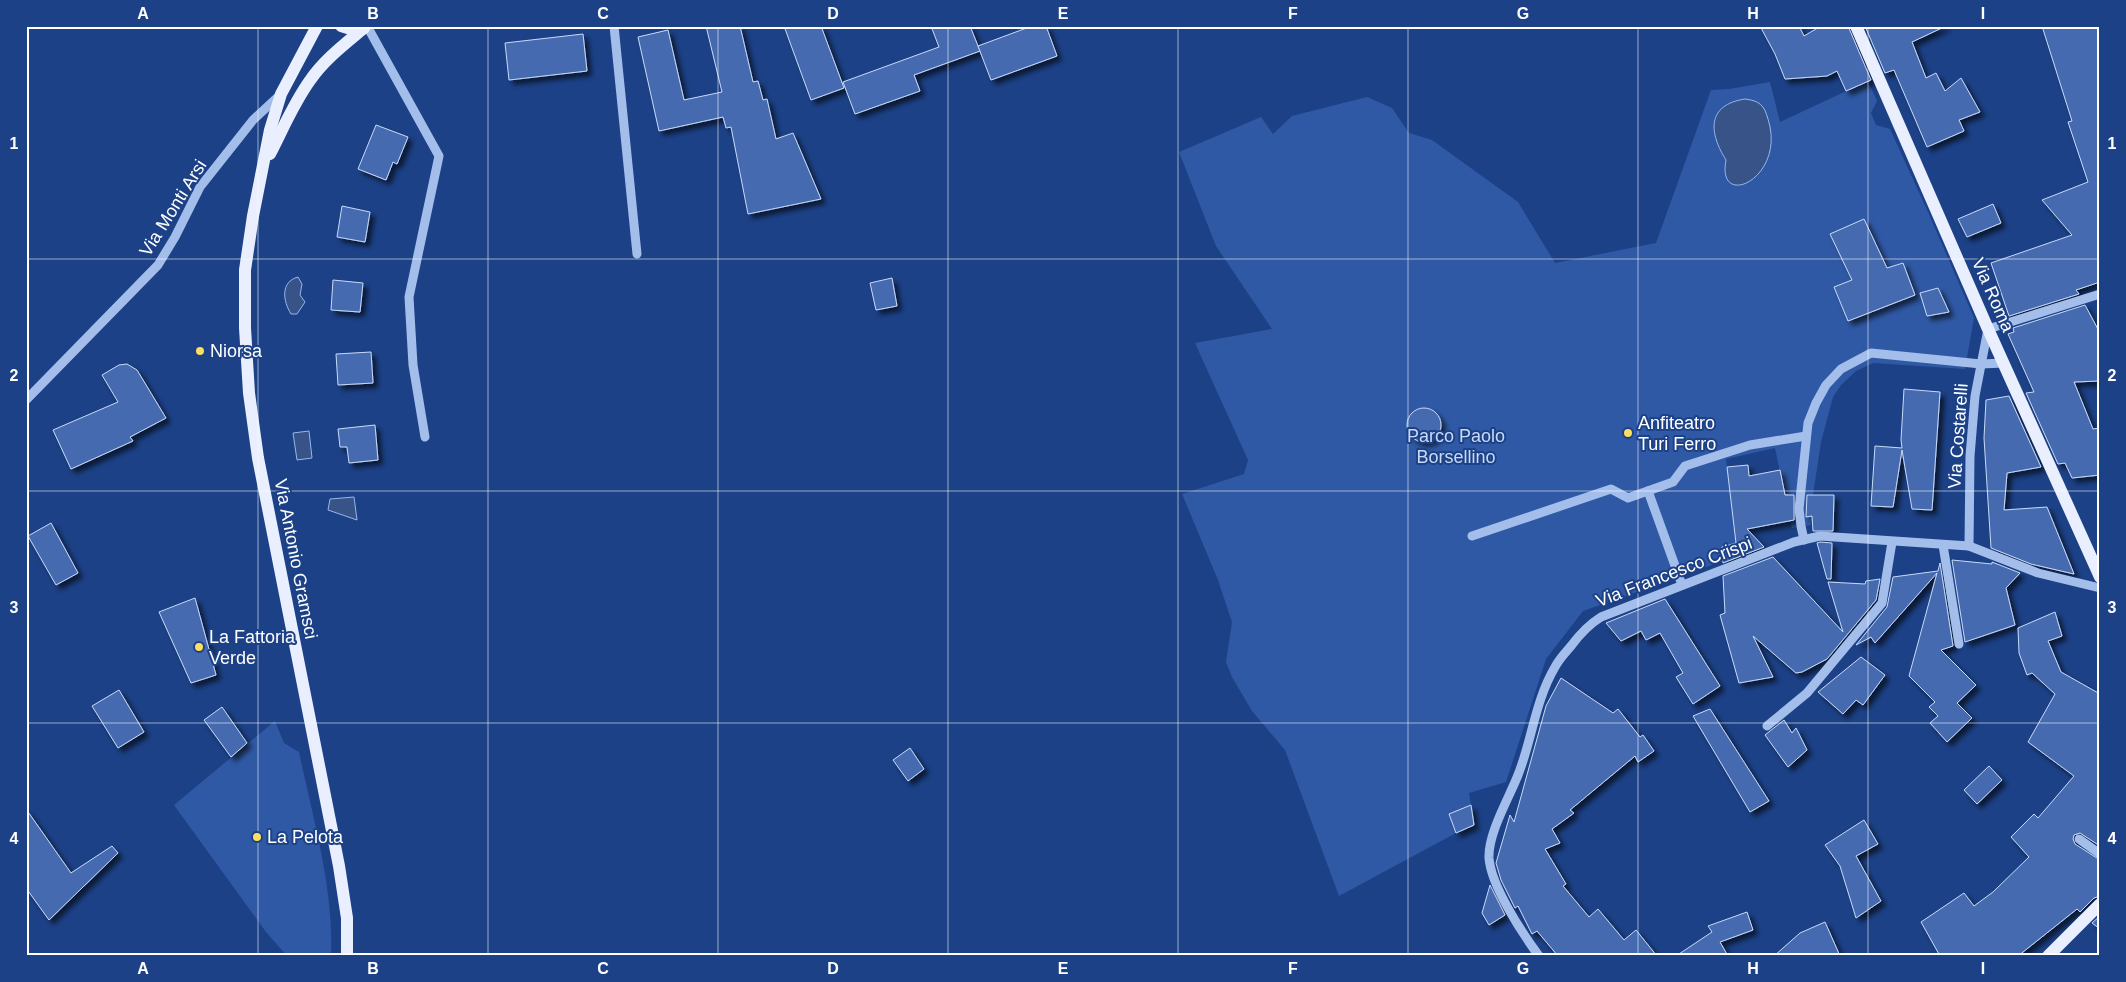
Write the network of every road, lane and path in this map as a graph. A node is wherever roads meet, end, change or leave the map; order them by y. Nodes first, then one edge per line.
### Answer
1 (317, 26) edge
2 (341, 26) edge
3 (614, 26) edge
4 (1856, 26) edge
5 (366, 27) edge
6 (281, 94) junction
7 (263, 167) junction
8 (637, 254) dead end
9 (2100, 294) edge
10 (1988, 329) junction
11 (2004, 363) junction
12 (1981, 364) junction
13 (26, 400) edge
14 (1806, 436) junction
15 (425, 437) dead end
16 (1648, 490) junction
17 (1472, 536) dead end
18 (1804, 540) junction
19 (1892, 542) junction
20 (1943, 545) junction
21 (1969, 546) junction
22 (2100, 577) edge
23 (1682, 585) junction
24 (2100, 588) edge
25 (1959, 644) dead end
26 (1767, 726) dead end
27 (2079, 839) dead end
28 (2100, 854) edge
29 (2100, 904) edge
30 (347, 956) edge
31 (1539, 956) edge
32 (2048, 956) edge

1 - 6 main road, Via Antonio Gramsci
2 - 5 main road
3 - 8 street
4 - 10 main road, Via Roma
5 - 7 main road
5 - 15 street
6 - 7 main road, Via Antonio Gramsci
6 - 13 street, Via Monti Arsi
7 - 30 main road, Via Antonio Gramsci
9 - 10 street
10 - 11 main road, Via Roma
10 - 12 street, Via Costarelli
11 - 12 street
11 - 22 main road, Via Roma
12 - 14 street
12 - 21 street, Via Costarelli
14 - 16 street
14 - 18 street
16 - 17 street
16 - 23 street
18 - 19 street, Via Francesco Crispi
18 - 23 street, Via Francesco Crispi
19 - 20 street, Via Francesco Crispi
19 - 26 street
20 - 21 street, Via Francesco Crispi
20 - 25 street
21 - 24 street, Via Francesco Crispi
23 - 31 street, Via Francesco Crispi
27 - 28 street
29 - 32 main road

